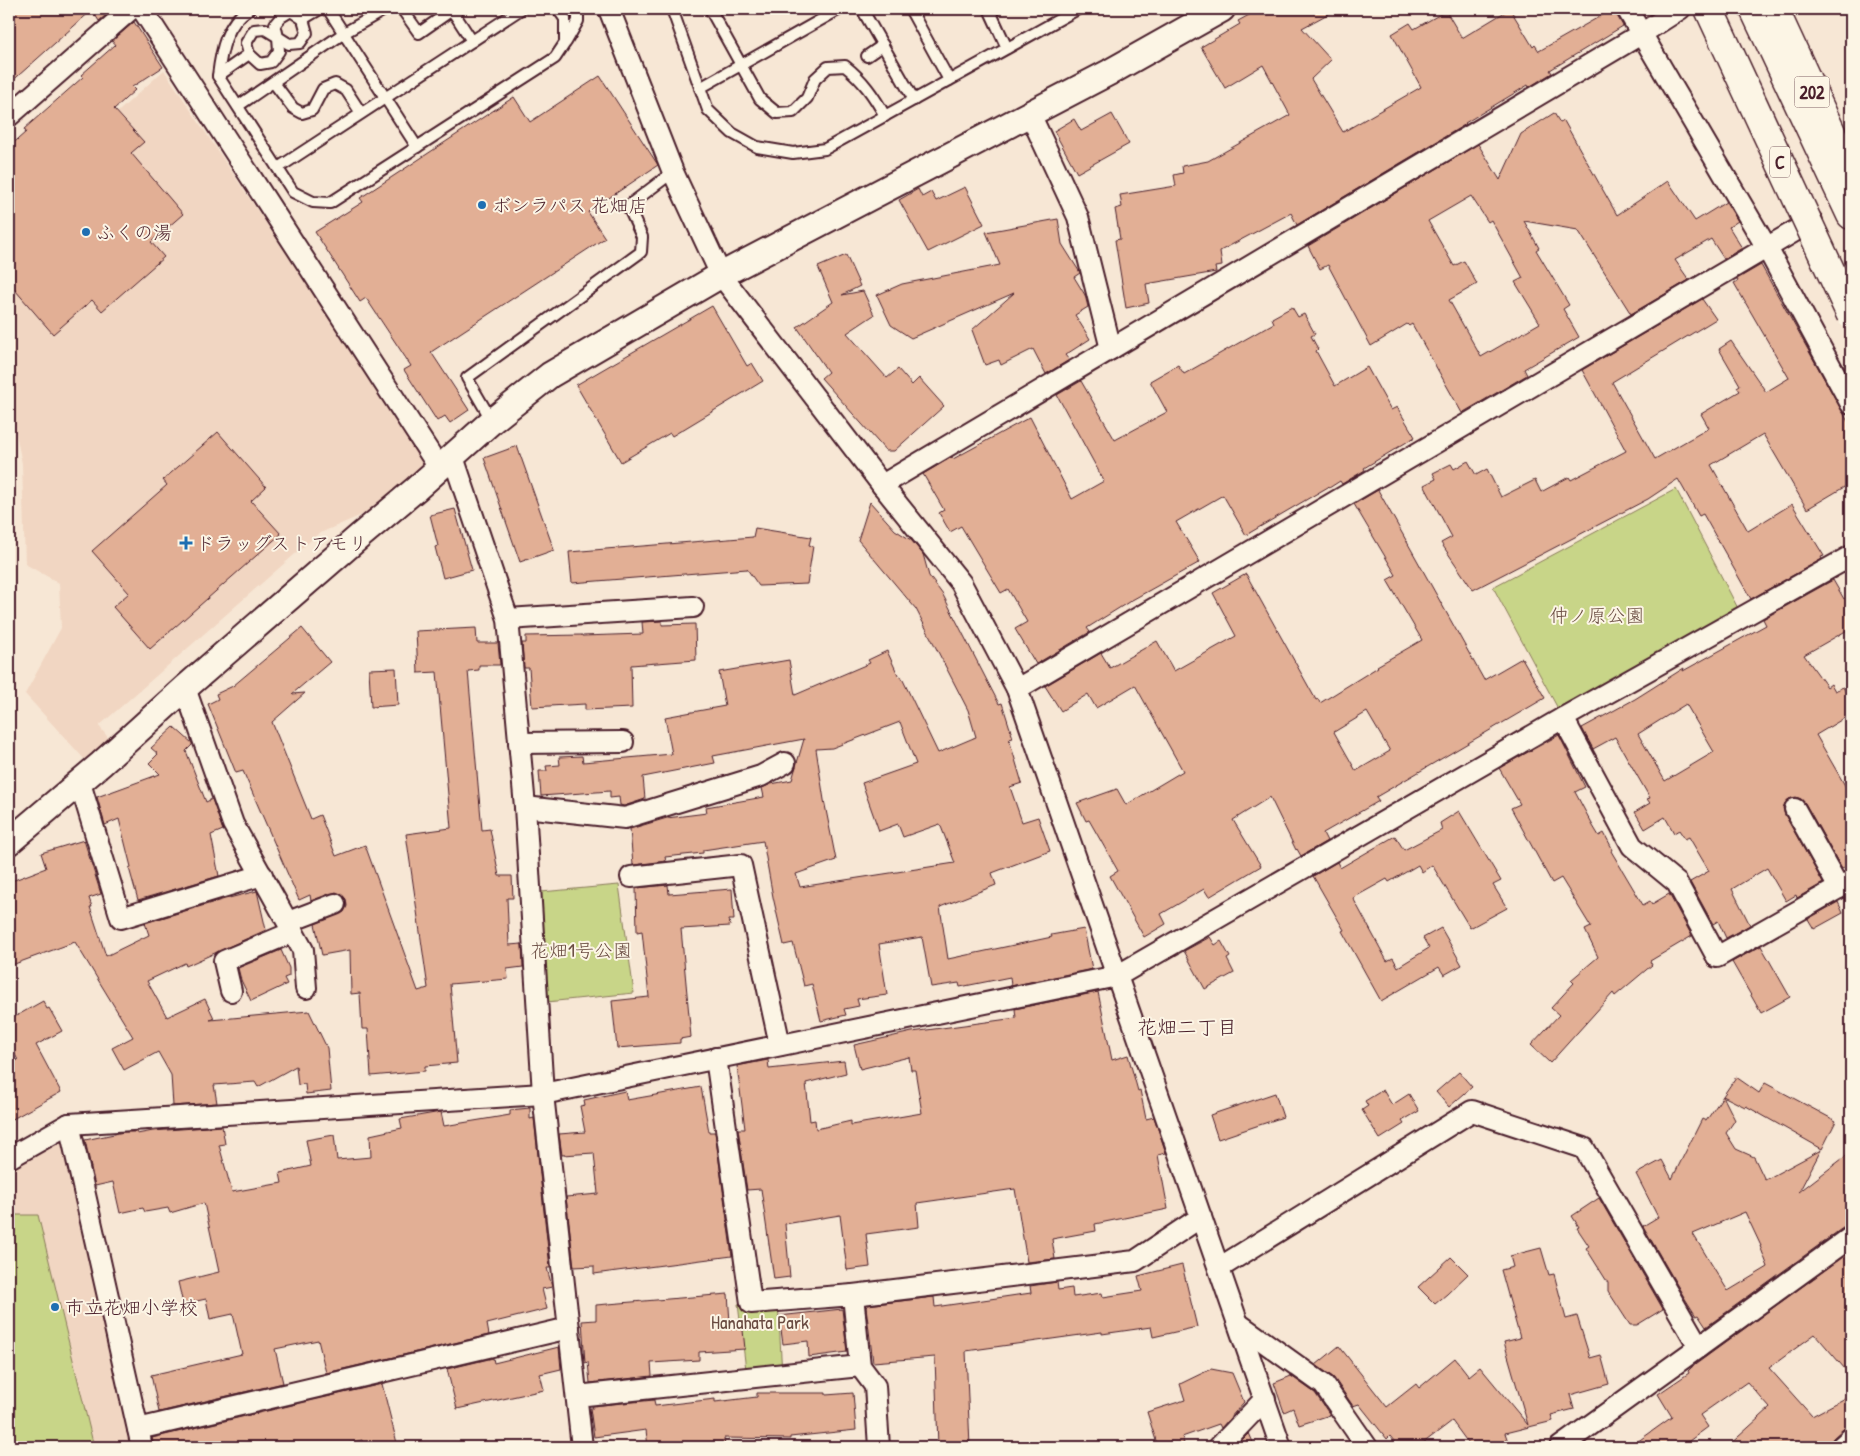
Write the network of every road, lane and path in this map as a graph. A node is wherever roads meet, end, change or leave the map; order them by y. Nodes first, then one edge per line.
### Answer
1 (131, 9) edge
2 (142, 9) edge
3 (249, 9) edge
4 (320, 9) edge
5 (328, 9) edge
6 (386, 9) edge
7 (402, 9) edge
8 (558, 9) edge
9 (578, 9) edge
10 (609, 9) edge
11 (672, 9) edge
12 (710, 9) edge
13 (840, 9) edge
14 (862, 9) edge
15 (910, 9) edge
16 (989, 9) edge
17 (1054, 9) edge
18 (1078, 9) edge
19 (1222, 9) edge
20 (1627, 9) edge
21 (1680, 9) edge
22 (1708, 9) edge
23 (1754, 9) edge
24 (1774, 9) edge
25 (517, 10) edge
26 (827, 12) edge
27 (303, 19) junction
28 (1058, 20) junction
29 (344, 33) junction
30 (1641, 34) junction
31 (278, 37) junction
32 (472, 41) junction
33 (566, 43) junction
34 (883, 46) junction
35 (1007, 48) junction
36 (249, 54) junction
37 (867, 56) dead end
38 (741, 64) junction
39 (218, 76) junction
40 (949, 80) junction
41 (274, 83) junction
42 (700, 88) junction
43 (385, 97) junction
44 (914, 100) junction
45 (238, 106) junction
46 (362, 113) junction
47 (1030, 114) junction
48 (9, 116) edge
49 (885, 116) junction
50 (417, 147) junction
51 (278, 168) junction
52 (673, 172) junction
53 (1851, 175) edge
54 (1851, 215) edge
55 (1812, 221) junction
56 (1767, 248) junction
57 (721, 275) junction
58 (1851, 305) edge
59 (1851, 315) edge
60 (1111, 349) junction
61 (1851, 404) edge
62 (492, 421) junction
63 (446, 463) junction
64 (882, 485) junction
65 (1851, 556) edge
66 (693, 607) dead end
67 (508, 619) junction
68 (185, 688) junction
69 (1017, 689) junction
70 (1563, 718) junction
71 (623, 742) dead end
72 (519, 743) junction
73 (785, 763) dead end
74 (80, 783) junction
75 (525, 807) junction
76 (1795, 809) dead end
77 (9, 842) edge
78 (262, 875) junction
79 (631, 877) dead end
80 (1845, 885) edge
81 (335, 904) dead end
82 (290, 927) junction
83 (1117, 976) junction
84 (306, 988) dead end
85 (231, 991) dead end
86 (780, 1045) junction
87 (716, 1058) junction
88 (543, 1094) junction
89 (69, 1124) junction
90 (9, 1158) edge
91 (1201, 1216) junction
92 (1851, 1237) edge
93 (1220, 1268) junction
94 (853, 1294) junction
95 (1239, 1324) junction
96 (569, 1328) junction
97 (1699, 1347) junction
98 (860, 1366) junction
99 (577, 1396) junction
100 (1265, 1399) junction
101 (140, 1438) edge
102 (1851, 1438) edge
103 (582, 1447) edge
104 (879, 1447) edge
105 (1219, 1447) edge
106 (1281, 1447) edge
107 (1367, 1447) edge
108 (1560, 1447) edge
109 (1841, 1447) edge

1 - 48 street
2 - 63 street
3 - 39 lane
4 - 27 lane
5 - 29 lane
6 - 29 lane
7 - 32 lane
8 - 33 lane
9 - 33 lane
10 - 52 street
11 - 42 lane
12 - 38 lane
13 - 26 lane
14 - 34 lane
15 - 40 lane
16 - 35 lane
17 - 28 lane
18 - 28 lane
19 - 47 street
20 - 30 street
21 - 30 street
22 - 55 highway
22 - 59 highway, C, bridge
23 - 54 highway, C
24 - 53 highway, 202
25 - 32 lane
26 - 38 lane
27 - 31 lane
27 - 31 lane
28 - 35 lane
29 - 41 lane
29 - 43 lane
30 - 56 street
30 - 60 street
31 - 36 lane
31 - 36 lane
32 - 43 lane
33 - 50 lane
34 - 37 lane
34 - 44 lane
35 - 40 lane
36 - 39 lane
38 - 42 lane
38 - 49 lane
39 - 45 lane
40 - 44 lane
41 - 45 lane
41 - 46 lane
42 - 49 lane
43 - 46 lane
43 - 50 lane
44 - 49 lane
45 - 51 lane
46 - 51 lane
47 - 57 street
47 - 60 street
50 - 51 lane
52 - 57 street
52 - 62 lane
55 - 56 street
55 - 58 highway
56 - 61 street
56 - 69 street
57 - 62 street
57 - 64 street
60 - 64 street
62 - 63 street
63 - 67 street
63 - 68 street
64 - 69 street
65 - 70 street
66 - 67 street
67 - 72 street
68 - 74 street
68 - 78 street
69 - 83 street
70 - 80 street
70 - 83 street
71 - 72 street
72 - 75 street
73 - 75 street
74 - 77 street
74 - 78 street
75 - 88 street
76 - 80 street
78 - 82 street
79 - 86 street
81 - 82 street
82 - 84 street
82 - 85 street
83 - 86 street
83 - 91 street
86 - 87 street
87 - 88 street
87 - 94 street
88 - 89 street
88 - 96 street
89 - 90 street
89 - 101 street
91 - 93 street
91 - 94 street
92 - 97 street
93 - 95 street
93 - 97 street
94 - 98 street
95 - 100 street
95 - 107 street
96 - 99 street
96 - 101 street
97 - 108 street
98 - 99 street
98 - 104 street
99 - 103 street
100 - 105 street
100 - 106 street
102 - 109 street

